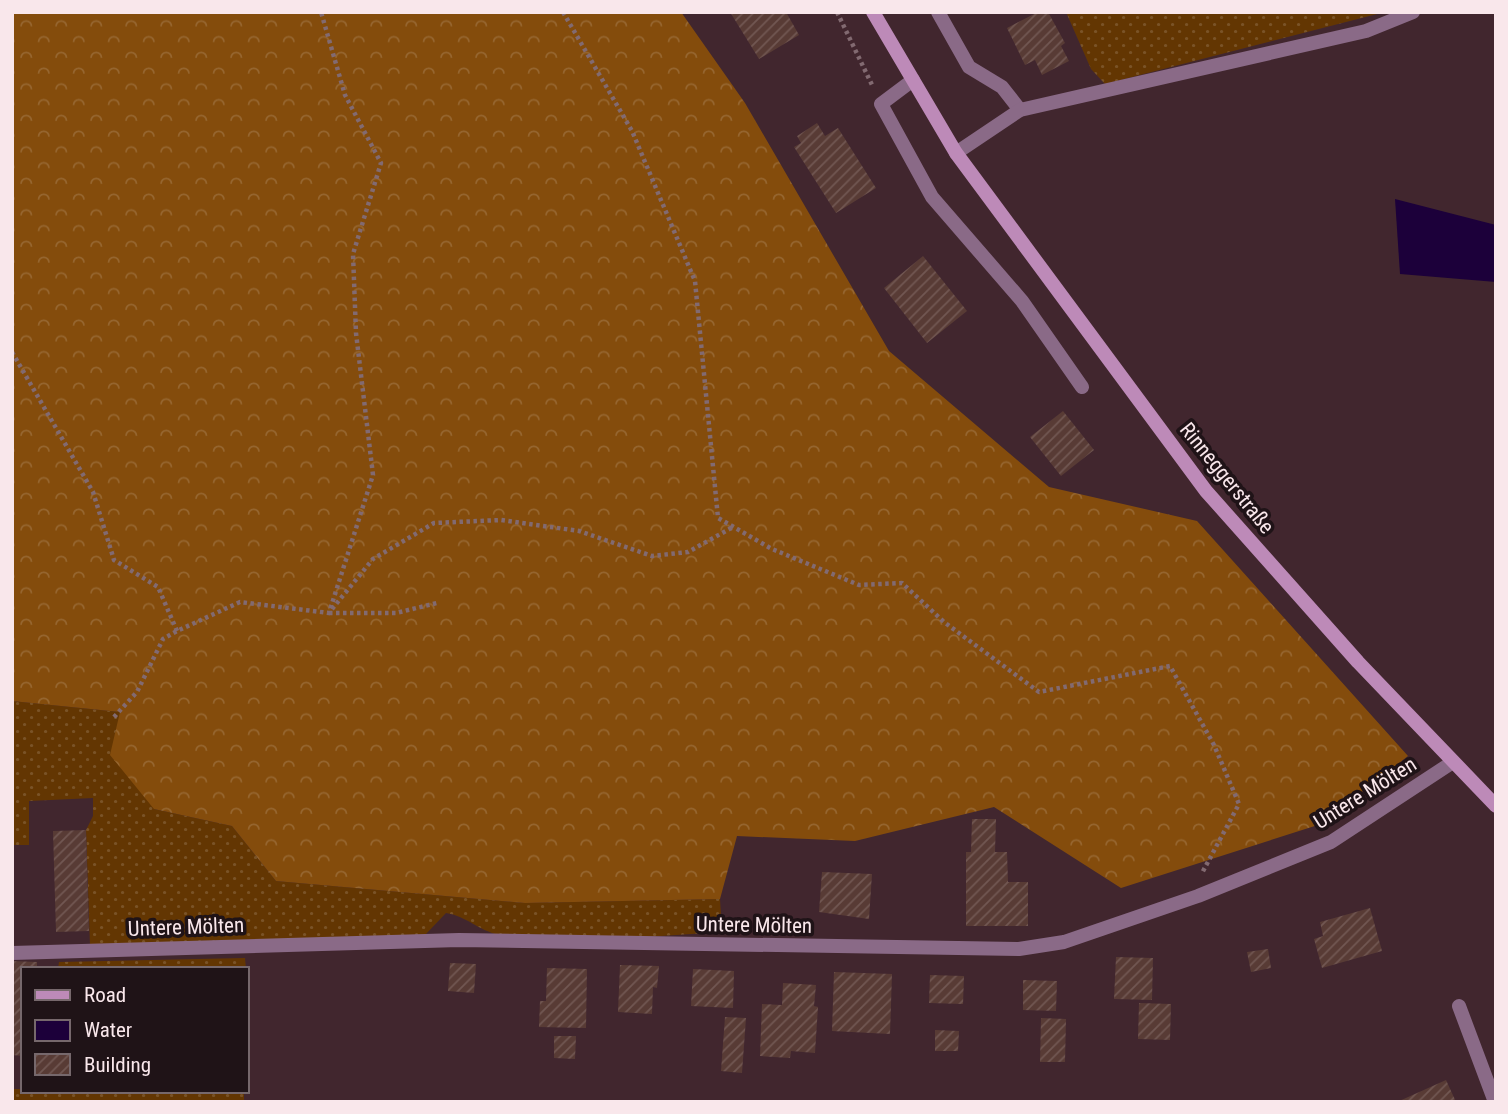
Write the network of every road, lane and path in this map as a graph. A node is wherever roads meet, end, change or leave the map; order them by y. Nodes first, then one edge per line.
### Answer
1 (321, 12) edge
2 (563, 12) edge
3 (837, 12) edge
4 (873, 12) edge
5 (938, 12) edge
6 (1413, 12) edge
7 (914, 80) junction
8 (881, 104) junction
9 (1020, 110) junction
10 (956, 153) junction
11 (12, 352) edge
12 (1082, 387) dead end
13 (733, 527) junction
14 (437, 603) dead end
15 (330, 612) junction
16 (177, 631) junction
17 (114, 717) dead end
18 (1453, 762) junction
19 (1496, 806) edge
20 (1198, 895) junction
21 (12, 953) edge
22 (1459, 1006) dead end
23 (1495, 1102) edge

1 - 15 path
2 - 13 path
3 - 8 path
4 - 7 main road, Rinneggerstraße
5 - 9 street
6 - 9 street
7 - 8 street
7 - 10 main road, Rinneggerstraße
8 - 12 street
9 - 10 street
10 - 18 main road, Rinneggerstraße
11 - 16 path
13 - 15 path
13 - 20 path
14 - 15 path
15 - 16 path
16 - 17 path
18 - 19 main road, Rinneggerstraße
18 - 20 street, Untere Mölten
20 - 21 street, Untere Mölten
22 - 23 street

